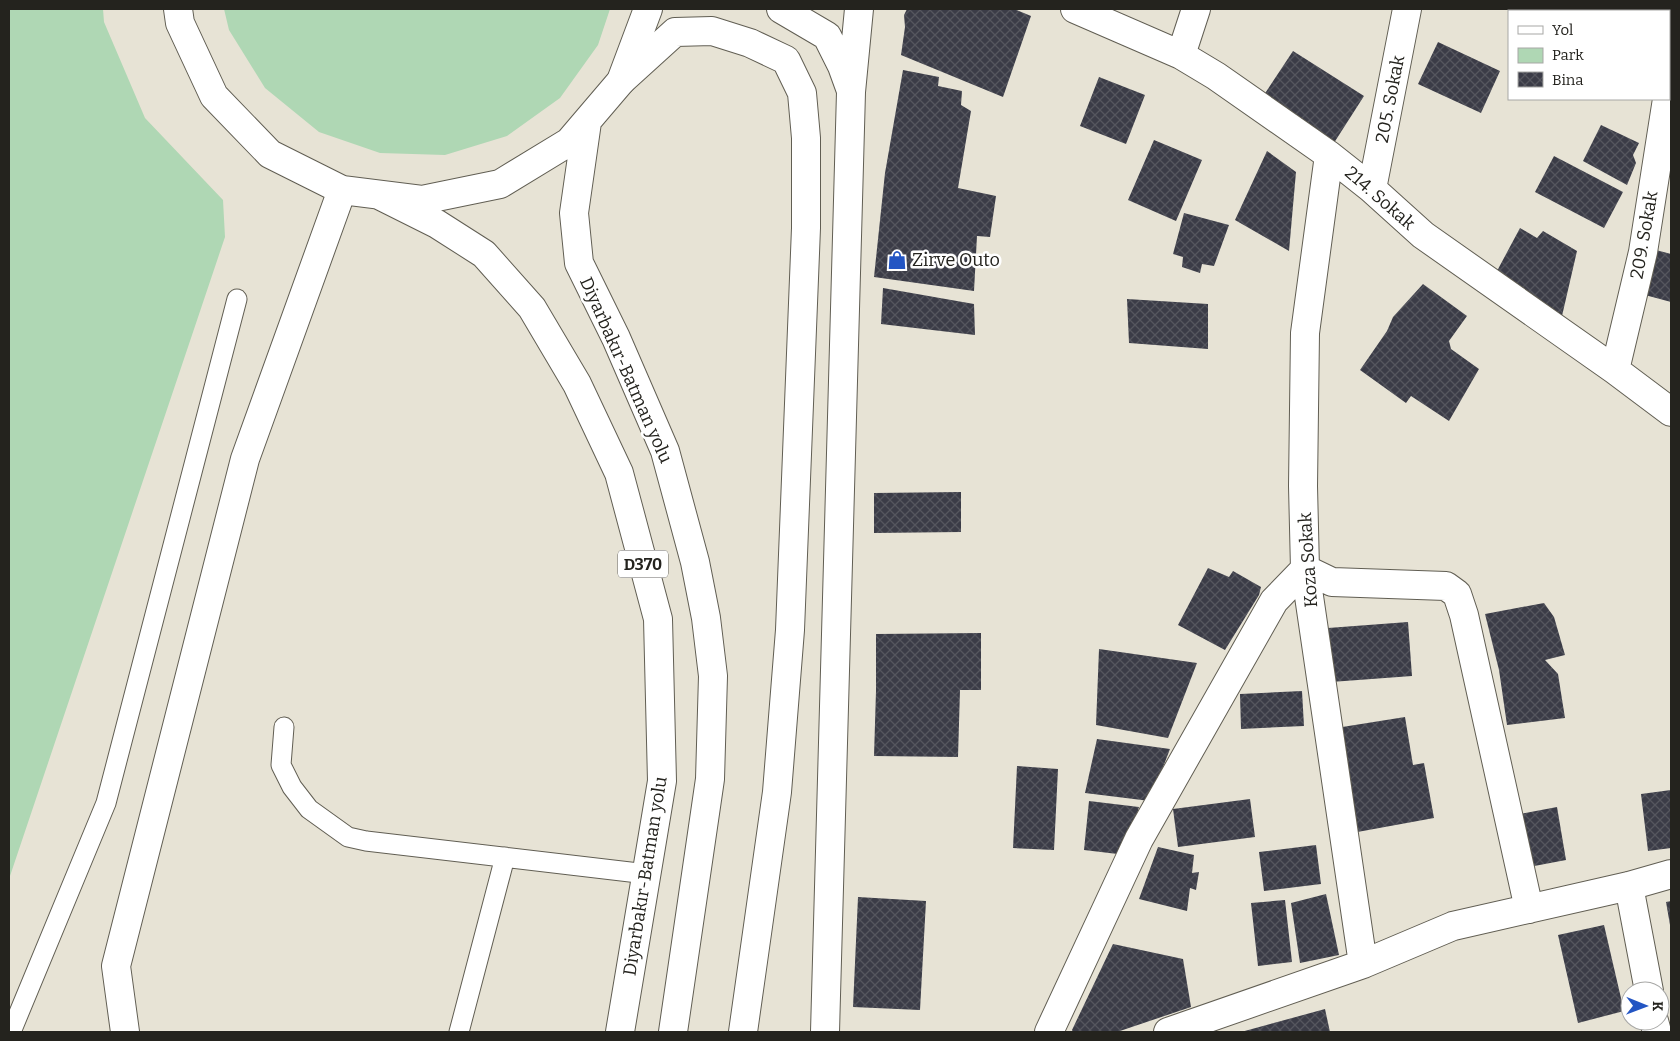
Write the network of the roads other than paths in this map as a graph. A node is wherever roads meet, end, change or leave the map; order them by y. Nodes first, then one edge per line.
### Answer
1 (178, 9) edge
2 (648, 9) edge
3 (781, 9) edge
4 (859, 9) edge
5 (1075, 9) edge
6 (1196, 9) edge
7 (1407, 9) edge
8 (1182, 54) junction
9 (621, 81) junction
10 (851, 92) junction
11 (1667, 100) edge
12 (587, 122) junction
13 (1329, 155) junction
14 (342, 190) junction
15 (1372, 190) junction
16 (379, 195) junction
17 (237, 299) dead end
18 (1615, 370) junction
19 (1671, 412) edge
20 (1305, 569) junction
21 (284, 727) dead end
22 (505, 857) junction
23 (647, 874) junction
24 (1671, 874) edge
25 (1629, 886) junction
26 (1529, 909) junction
27 (1363, 964) junction
28 (1647, 981) edge
29 (14, 1031) edge
30 (125, 1032) edge
31 (459, 1032) edge
32 (620, 1032) edge
33 (673, 1032) edge
34 (743, 1032) edge
35 (826, 1032) edge
36 (1049, 1032) edge
37 (1168, 1032) edge

1 - 14 main road
2 - 9 main road
3 - 10 main road
4 - 10 main road
5 - 8 main road, 214. Sokak
6 - 8 main road
7 - 15 main road, 205. Sokak
8 - 13 main road, 214. Sokak
9 - 12 main road
9 - 34 main road
10 - 35 main road
11 - 18 main road, 209. Sokak
12 - 16 main road
12 - 33 main road, Diyarbakır-Batman yolu / D370
13 - 15 main road, 214. Sokak
13 - 20 main road, Koza Sokak
14 - 16 main road
14 - 30 main road
15 - 18 main road, 214. Sokak
16 - 23 main road, Diyarbakır-Batman yolu / D370
17 - 29 lane
18 - 19 main road, 214. Sokak
20 - 26 main road
20 - 27 main road, Koza Sokak
20 - 36 main road
21 - 22 lane
22 - 23 lane
22 - 31 lane
23 - 32 main road, Diyarbakır-Batman yolu / D370
24 - 25 main road
25 - 26 main road
25 - 28 main road
26 - 27 main road
27 - 37 main road

